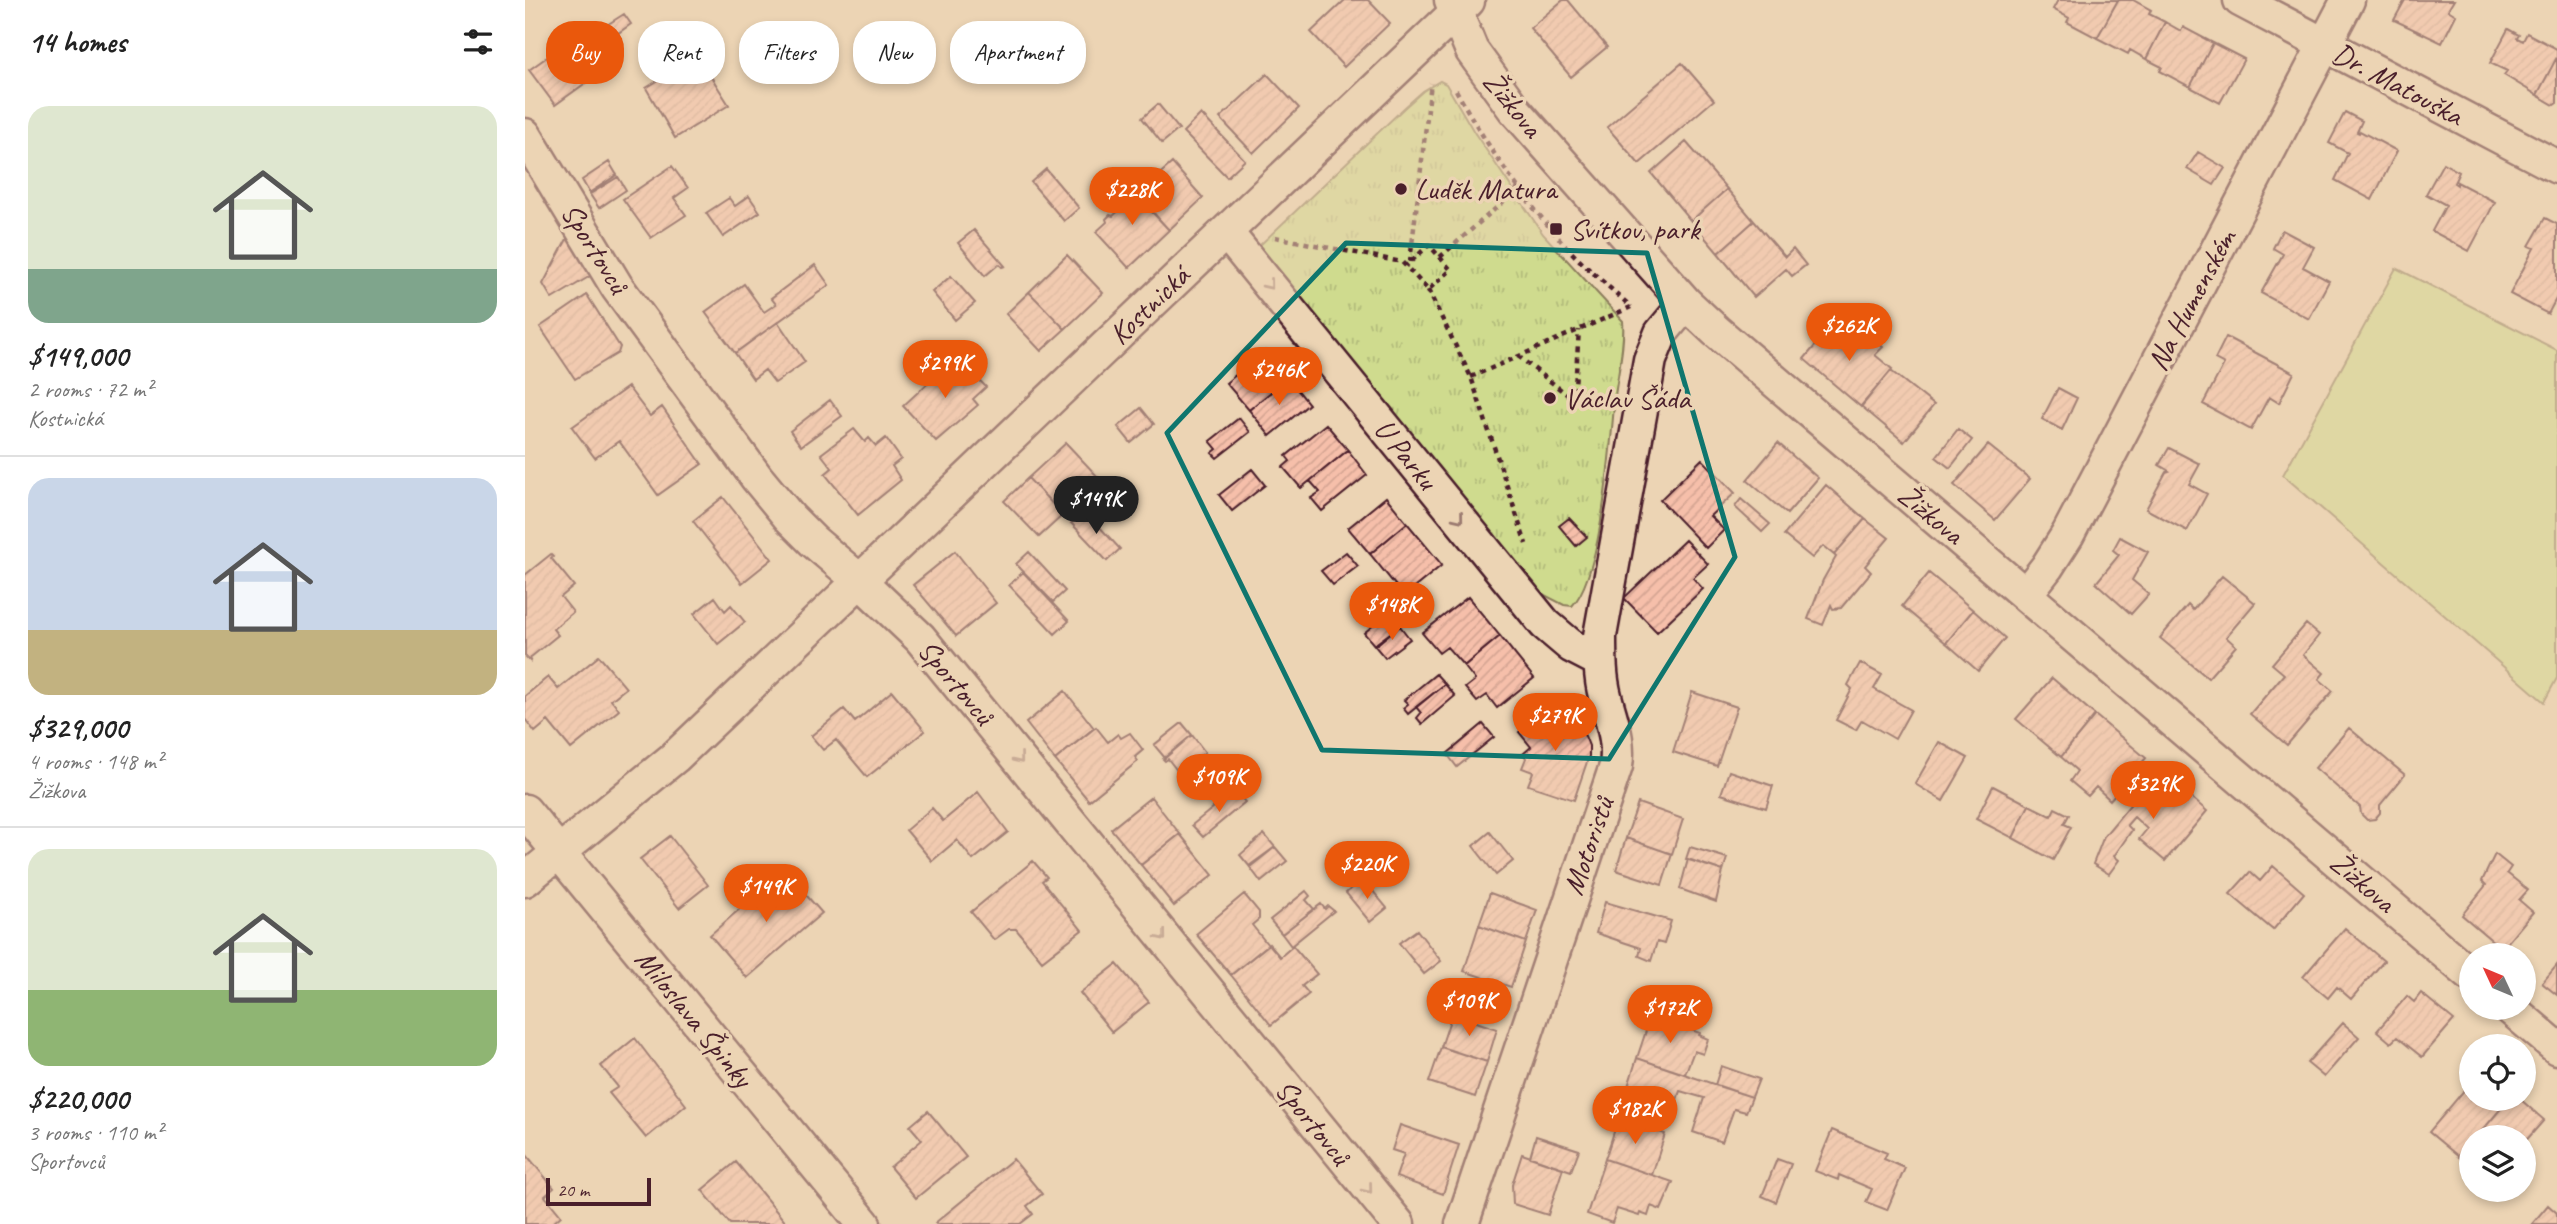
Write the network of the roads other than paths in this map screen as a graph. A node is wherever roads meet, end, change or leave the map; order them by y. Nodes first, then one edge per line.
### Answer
1 (2239, 0) edge
2 (2349, 0) edge
3 (1459, 4) edge
4 (2325, 46) junction
5 (525, 135) edge
6 (2557, 167) edge
7 (1226, 232) junction
8 (1686, 303) junction
9 (860, 581) junction
10 (2025, 594) junction
11 (1600, 661) junction
12 (525, 811) edge
13 (558, 852) junction
14 (525, 880) edge
15 (2459, 965) edge
16 (2524, 1020) edge
17 (2557, 1048) edge
18 (864, 1224) edge
19 (1398, 1224) edge
20 (1462, 1224) edge

1 - 4 street, Dr. Matouška
2 - 4 street, Na Humenském
3 - 7 street, Kostnická
3 - 8 street, Žižkova
4 - 6 street, Dr. Matouška
4 - 10 street, Na Humenském
5 - 9 street, Sportovců
7 - 9 street, Kostnická
7 -> 11 street, U Parku
8 - 10 street, Žižkova
8 - 11 street, Motoristů
9 - 13 street, Kostnická
9 -> 19 street, Sportovců
10 - 15 street, Žižkova
11 - 20 street, Motoristů
12 - 13 street, Miloslava Špinky
13 - 14 street, Kostnická
13 - 18 street, Miloslava Špinky
16 - 17 street

